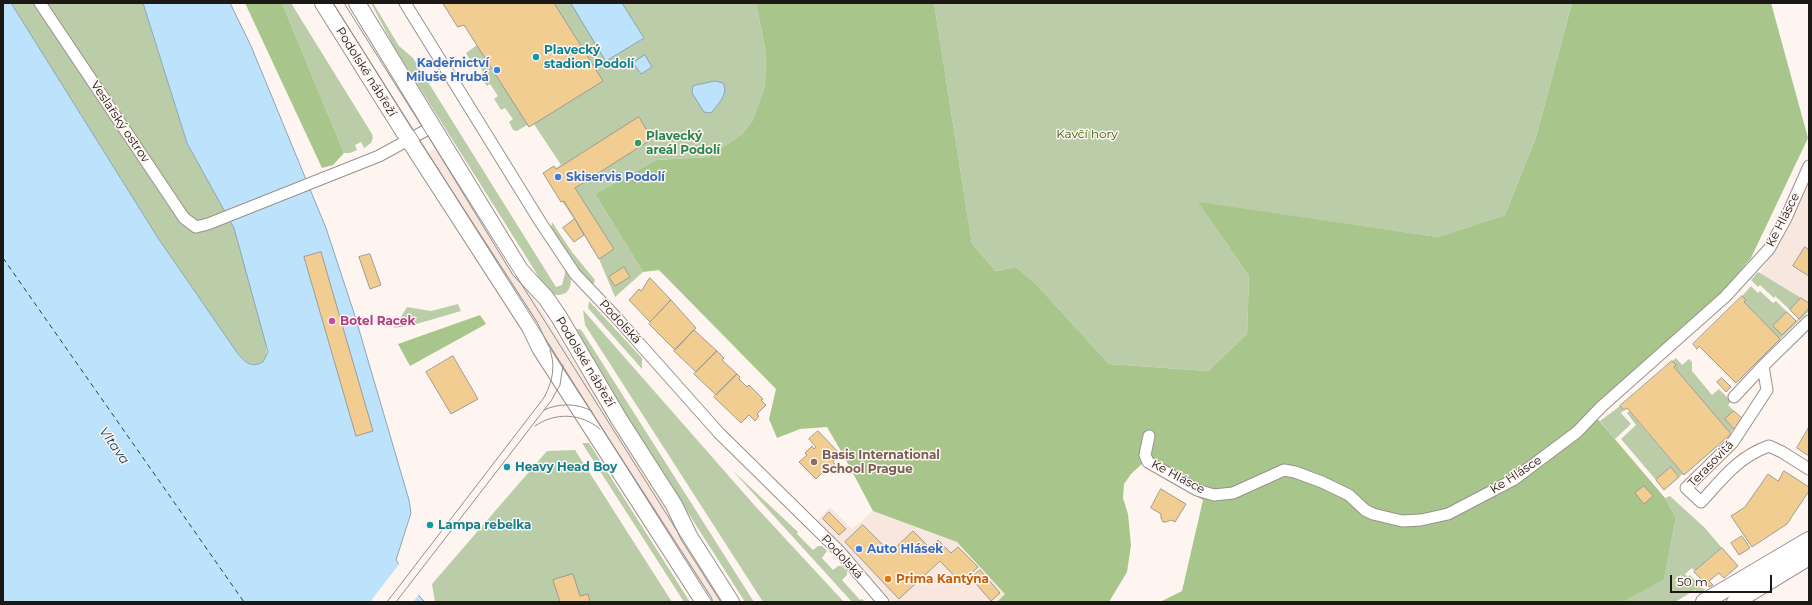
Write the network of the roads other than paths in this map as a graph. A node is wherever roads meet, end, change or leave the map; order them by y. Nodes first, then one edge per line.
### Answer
1 (40, 3) edge
2 (323, 3) edge
3 (357, 3) edge
4 (406, 3) edge
5 (432, 127) junction
6 (409, 140) junction
7 (1809, 166) edge
8 (1809, 322) edge
9 (1763, 366) junction
10 (1734, 397) dead end
11 (1149, 436) dead end
12 (1809, 469) edge
13 (1809, 540) edge
14 (1809, 557) edge
15 (704, 602) edge
16 (731, 602) edge
17 (883, 602) edge
18 (1704, 602) edge
19 (1735, 602) edge

1 - 6 street, Veslařský ostrov
2 - 6 main road, Podolské nábřeží
3 - 5 main road, Podolské nábřeží
4 - 17 street, Podolská
5 - 6 street
5 - 16 main road, Podolské nábřeží
6 - 15 main road, Podolské nábřeží
7 - 11 street, Ke Hlásce
8 - 9 street
9 - 10 street
9 - 12 street, Terasovitá
13 - 18 main road
14 - 19 main road

